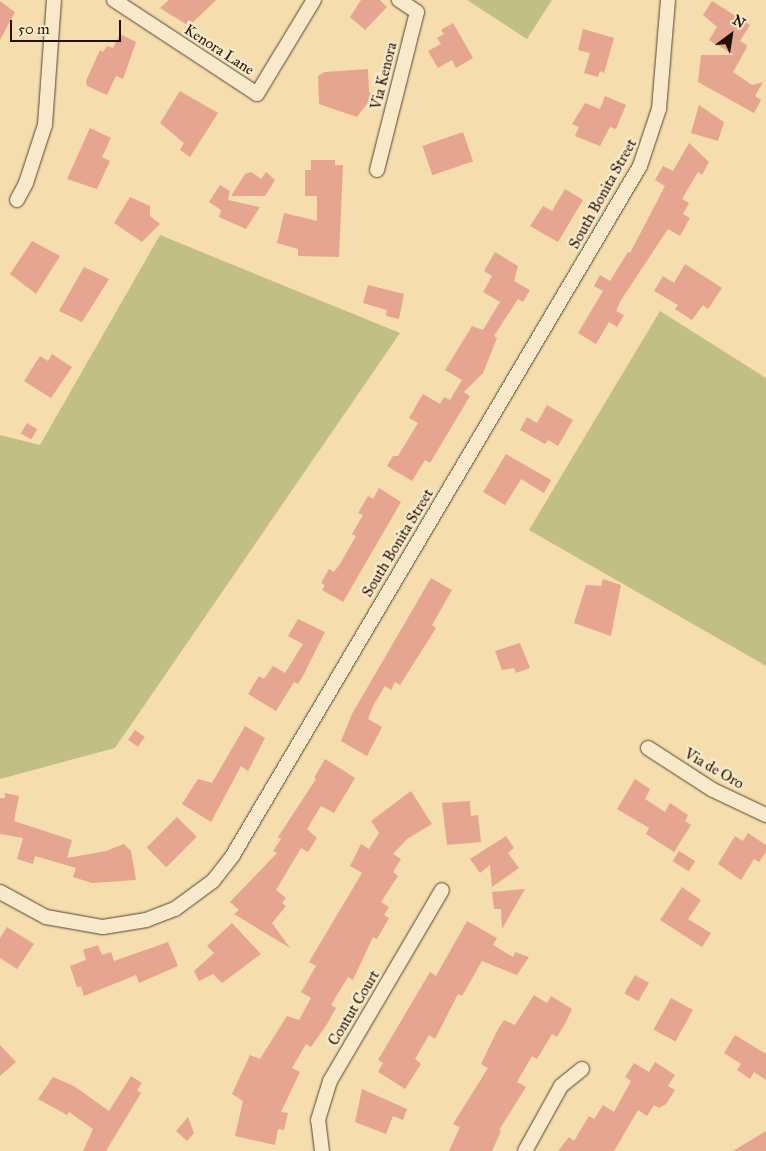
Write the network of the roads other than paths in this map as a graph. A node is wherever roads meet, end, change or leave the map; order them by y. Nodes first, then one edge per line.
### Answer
1 (54, 0) edge
2 (114, 0) edge
3 (314, 0) edge
4 (399, 0) edge
5 (668, 0) edge
6 (377, 170) dead end
7 (16, 200) dead end
8 (648, 748) dead end
9 (766, 815) edge
10 (442, 890) dead end
11 (0, 892) edge
12 (582, 1069) dead end
13 (322, 1151) edge
14 (525, 1151) edge

1 - 7 street
2 - 3 street, Kenora Lane
4 - 6 street, Via Kenora
5 - 11 street, South Bonita Street
8 - 9 street, Via de Oro
10 - 13 street, Contut Court
12 - 14 street

